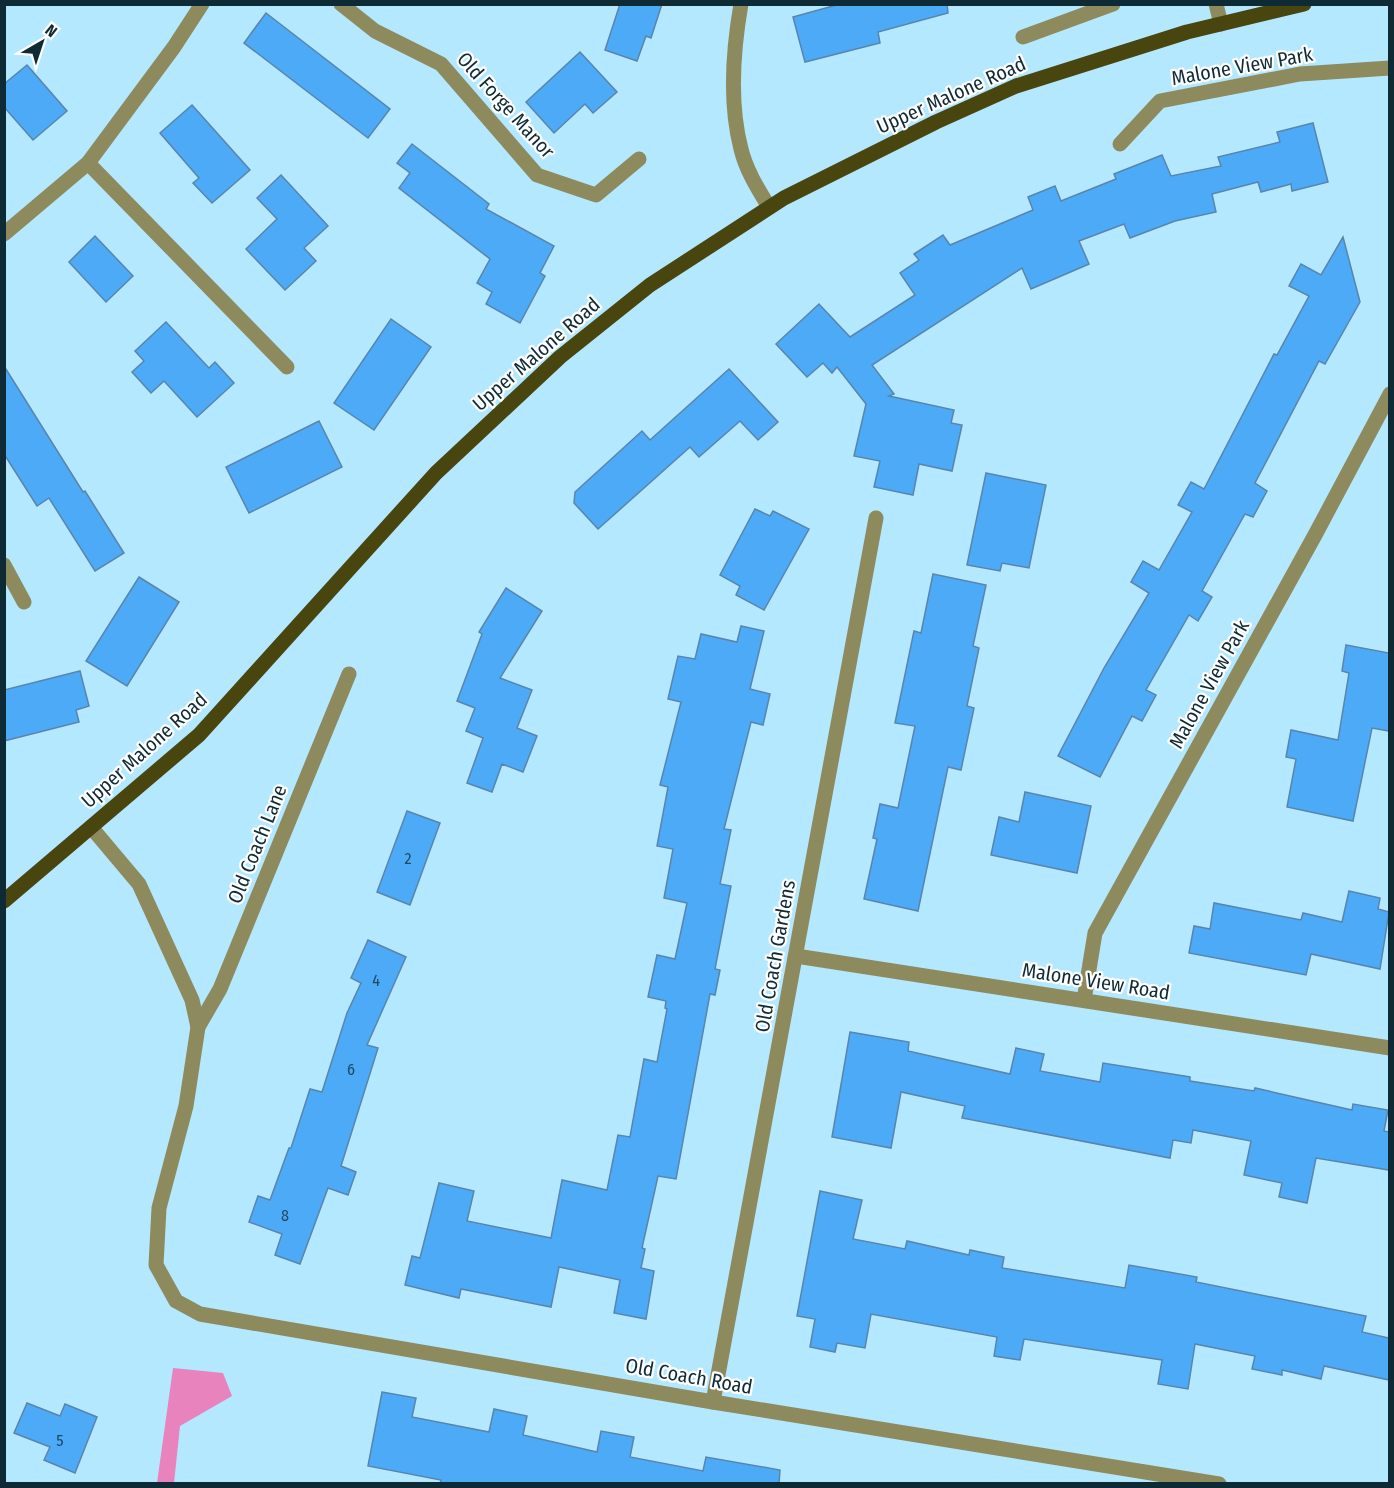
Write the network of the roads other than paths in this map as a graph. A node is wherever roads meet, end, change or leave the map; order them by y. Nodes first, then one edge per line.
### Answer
1 (202, 4) edge
2 (341, 4) edge
3 (741, 4) edge
4 (1113, 4) edge
5 (1216, 4) edge
6 (1304, 4) edge
7 (1221, 24) junction
8 (1023, 37) dead end
9 (1389, 68) edge
10 (1120, 144) dead end
11 (639, 159) dead end
12 (88, 163) junction
13 (769, 207) junction
14 (5, 232) edge
15 (287, 367) dead end
16 (1389, 394) edge
17 (876, 518) dead end
18 (4, 565) edge
19 (24, 602) dead end
20 (349, 674) dead end
21 (91, 827) junction
22 (4, 901) edge
23 (796, 956) junction
24 (1084, 1000) junction
25 (198, 1027) junction
26 (1389, 1048) edge
27 (166, 1282) joint
28 (713, 1402) junction
29 (1219, 1484) edge

1 - 12 street
2 - 11 street, Old Forge Manor
3 - 13 street
4 - 8 street, Upper Malone Road
5 - 7 street
6 - 7 main road, Upper Malone Road
7 - 13 main road, Upper Malone Road
9 - 10 street, Malone View Park
12 - 14 street
12 - 15 street
13 - 21 main road, Upper Malone Road
16 - 24 street, Malone View Park
17 - 23 street, Old Coach Gardens
18 - 19 street
20 - 25 street, Old Coach Lane
21 - 22 main road, Upper Malone Road
21 - 25 street, Old Coach Lane
23 - 24 street, Malone View Road
23 - 28 street, Old Coach Gardens
24 - 26 street, Malone View Road
25 - 27 street, Old Coach Lane
27 - 28 street, Old Coach Road
28 - 29 street, Old Coach Road

